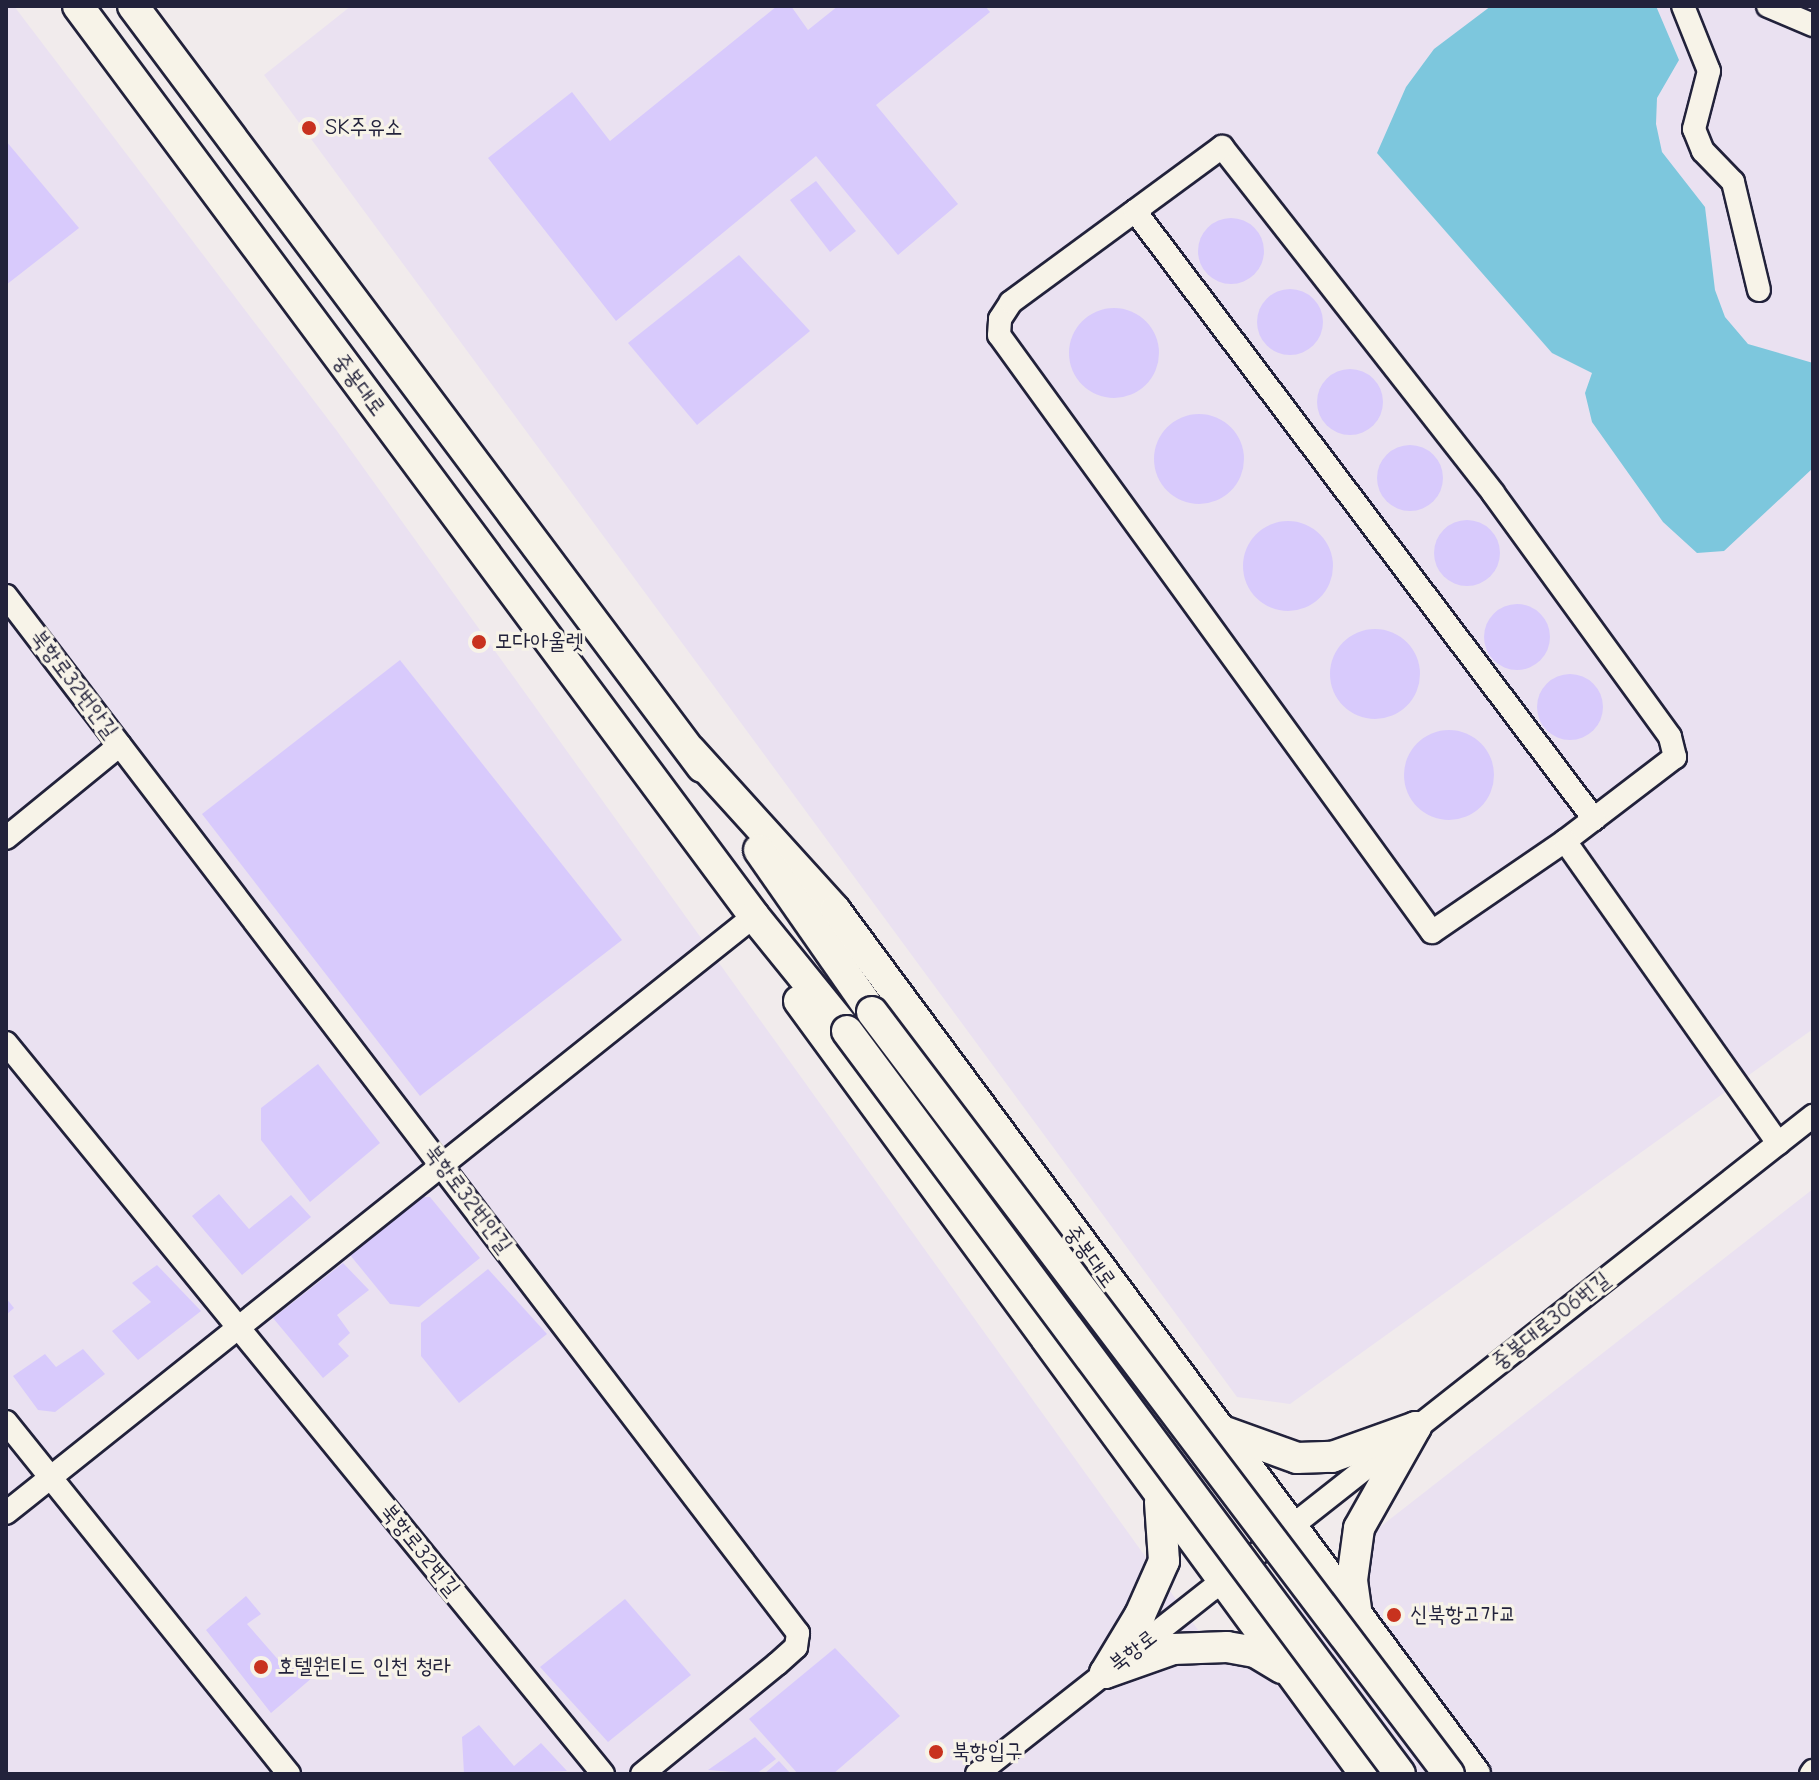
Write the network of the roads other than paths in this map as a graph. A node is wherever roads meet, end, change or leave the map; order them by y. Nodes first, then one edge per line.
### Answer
1 (78, 6) edge
2 (133, 6) edge
3 (1683, 6) edge
4 (1768, 6) edge
5 (1813, 25) edge
6 (1135, 211) junction
7 (1759, 290) dead end
8 (6, 596) edge
9 (120, 745) junction
10 (691, 751) junction
11 (1594, 819) junction
12 (6, 838) edge
13 (1565, 841) junction
14 (750, 919) junction
15 (6, 1043) edge
16 (1813, 1116) edge
17 (1778, 1143) junction
18 (441, 1163) junction
19 (238, 1327) junction
20 (6, 1422) edge
21 (1416, 1427) junction
22 (1217, 1429) junction
23 (51, 1477) junction
24 (1159, 1498) junction
25 (6, 1513) edge
26 (1288, 1526) junction
27 (1221, 1582) junction
28 (1358, 1618) junction
29 (1288, 1671) junction
30 (1105, 1673) junction
31 (289, 1774) edge
32 (603, 1774) edge
33 (642, 1774) edge
34 (977, 1774) edge
35 (1365, 1774) edge
36 (1400, 1774) edge
37 (1449, 1774) edge
38 (1475, 1774) edge

1 - 14 main road, 중봉대로
2 - 10 main road, 중봉대로
3 - 7 street
4 - 5 street
6 - 11 street
6 - 11 street
6 - 13 street
8 - 9 street, 북항로32번안길
9 - 12 street
9 - 18 street, 북항로32번안길
10 - 22 main road, 중봉대로
10 - 37 main road, 중봉대로, bridge
11 - 13 street
13 - 17 street
14 - 18 street
14 - 24 main road, 중봉대로
14 - 36 main road, 중봉대로, bridge
15 - 19 street, 북항로32번길
16 - 17 street, 중봉대로306번길
17 - 21 street, 중봉대로306번길
18 - 19 street
18 - 33 street, 북항로32번안길
19 - 23 street
19 - 32 street, 북항로32번길
20 - 23 street
21 - 22 main road
21 - 26 street, 중봉대로306번길
21 - 28 main road
22 - 26 main road, 중봉대로
23 - 25 street
23 - 31 street
24 - 27 main road, 중봉대로
24 - 30 main road
26 - 27 street, 북항로
26 - 28 main road, 중봉대로
27 - 29 main road, 중봉대로
27 - 30 street, 북항로
28 - 38 main road, 중봉대로
29 - 30 main road
29 - 35 main road, 중봉대로
30 - 34 street, 북항로

